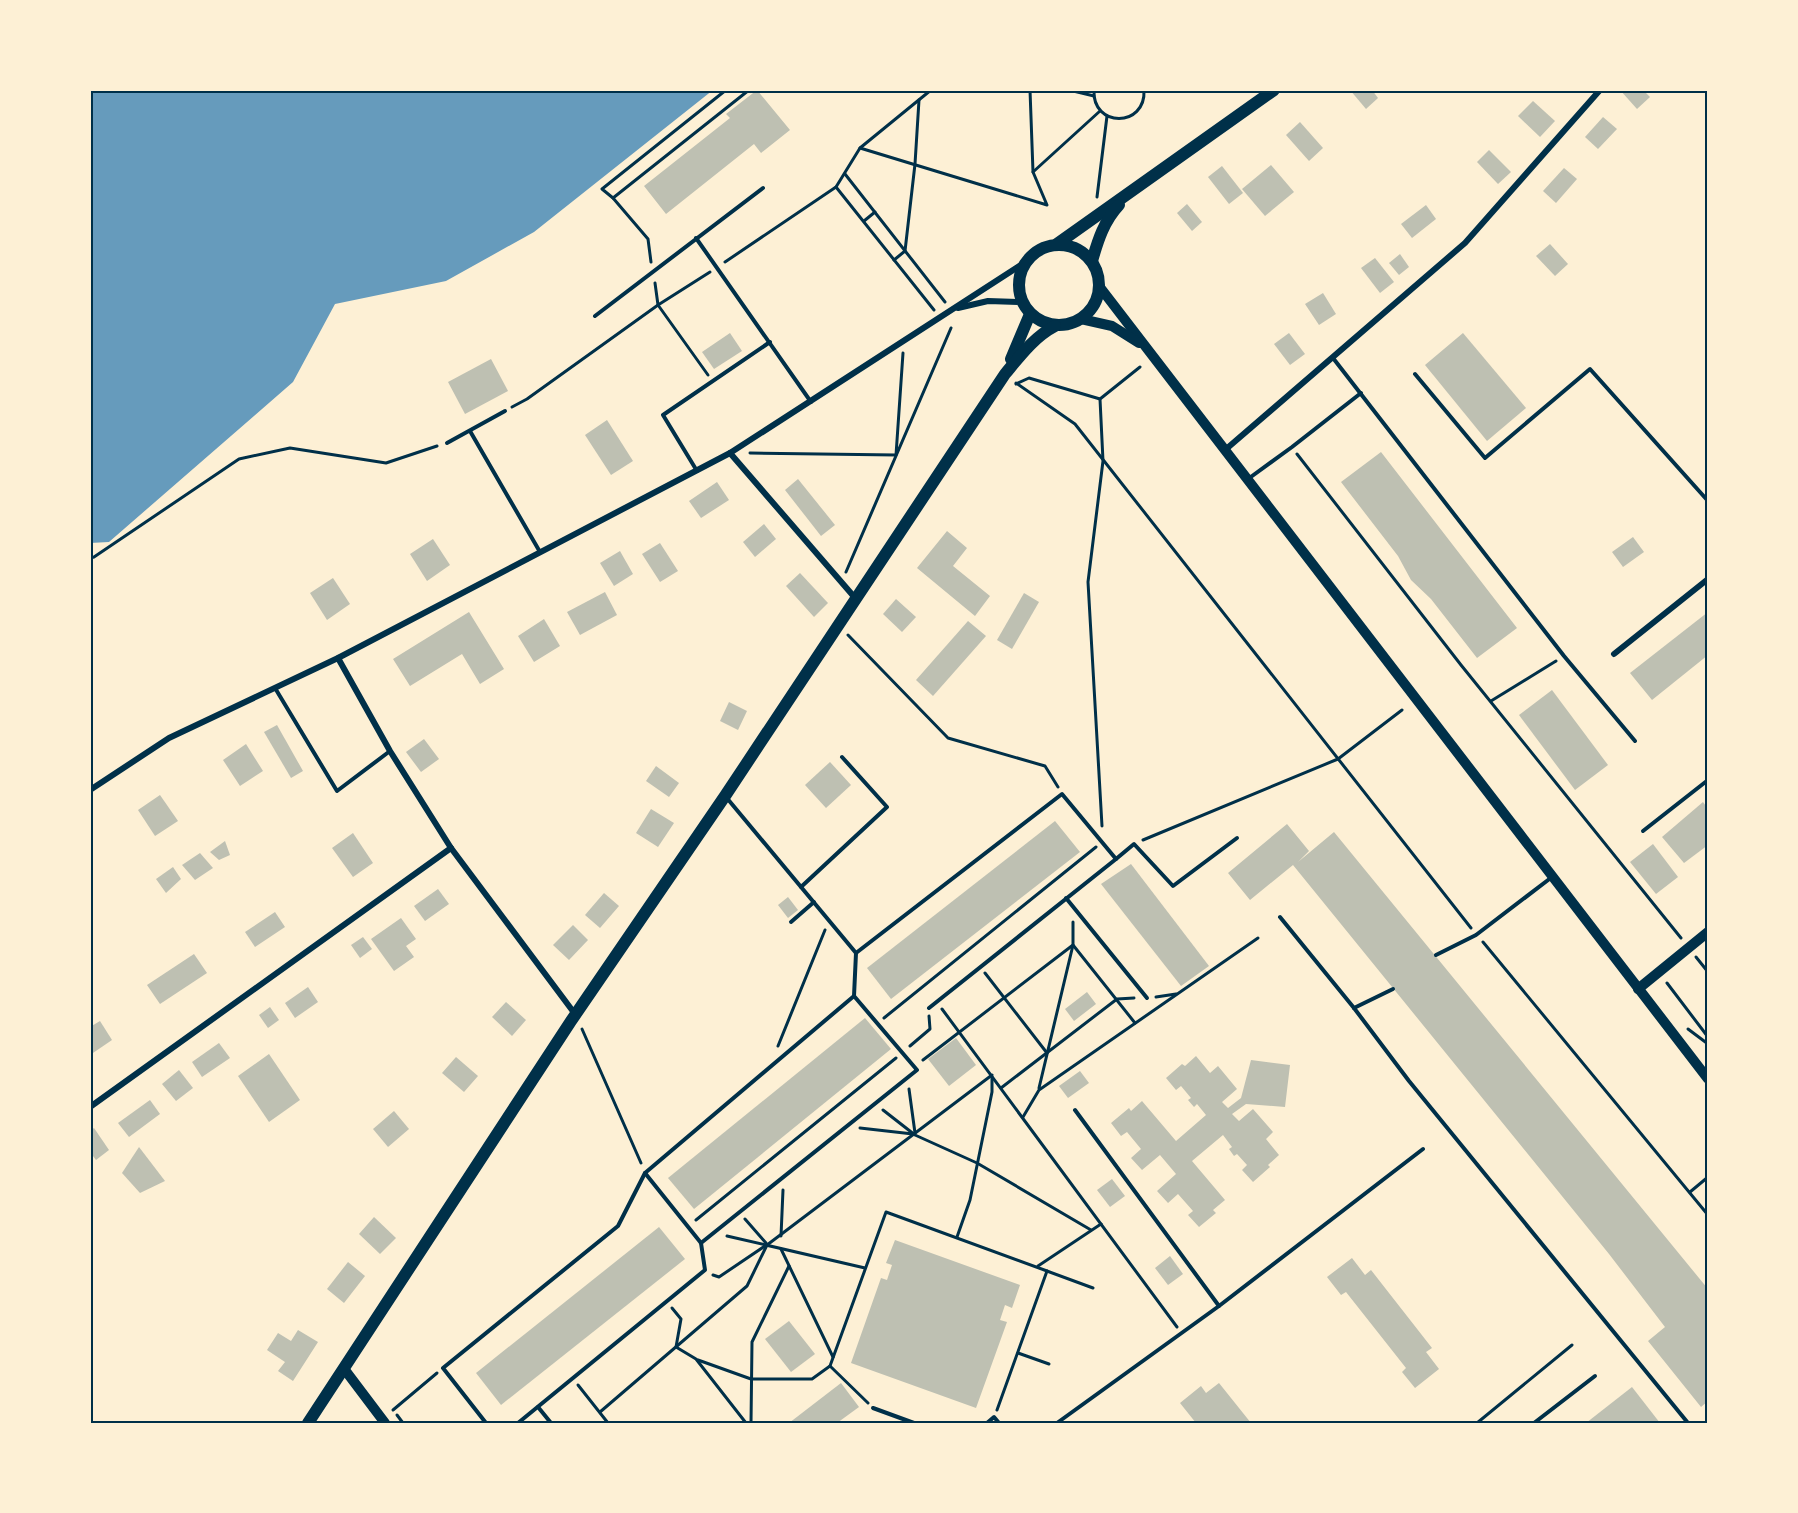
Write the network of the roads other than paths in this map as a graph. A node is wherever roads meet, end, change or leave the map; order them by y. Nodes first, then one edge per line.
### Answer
1 (1274, 90) edge
2 (1600, 90) edge
3 (763, 188) dead end
4 (1132, 190) junction
5 (696, 238) junction
6 (1057, 244) junction
7 (1092, 261) junction
8 (1024, 263) junction
9 (1099, 286) junction
10 (1022, 302) junction
11 (951, 310) junction
12 (1030, 314) junction
13 (595, 316) dead end
14 (1081, 319) junction
15 (1055, 326) junction
16 (770, 342) junction
17 (1147, 348) junction
18 (1333, 357) junction
19 (1005, 374) junction
20 (1415, 374) dead end
21 (1361, 393) junction
22 (811, 402) junction
23 (505, 411) road end
24 (470, 430) junction
25 (447, 443) road end
26 (1225, 450) junction
27 (730, 453) junction
28 (697, 471) junction
29 (1247, 480) junction
30 (1708, 501) edge
31 (540, 554) junction
32 (1708, 579) edge
33 (856, 599) junction
34 (1614, 654) dead end
35 (338, 658) junction
36 (275, 688) junction
37 (1635, 741) dead end
38 (390, 751) junction
39 (842, 757) dead end
40 (1708, 780) edge
41 (90, 790) edge
42 (725, 796) junction
43 (1642, 831) dead end
44 (1237, 838) dead end
45 (451, 848) junction
46 (1116, 860) junction
47 (1552, 877) junction
48 (801, 887) junction
49 (1066, 898) junction
50 (814, 902) junction
51 (1280, 917) dead end
52 (791, 922) dead end
53 (1708, 932) edge
54 (856, 953) junction
55 (1436, 955) dead end
56 (1393, 989) dead end
57 (1638, 989) junction
58 (854, 996) junction
59 (1147, 998) road end
60 (929, 1008) road end
61 (1354, 1008) junction
62 (574, 1018) junction
63 (1708, 1079) edge
64 (90, 1107) edge
65 (1075, 1110) dead end
66 (1423, 1149) dead end
67 (645, 1173) junction
68 (700, 1243) junction
69 (1219, 1306) junction
70 (345, 1370) junction
71 (1595, 1376) dead end
72 (538, 1407) junction
73 (873, 1408) road end
74 (308, 1423) edge
75 (385, 1423) edge
76 (486, 1423) edge
77 (518, 1423) edge
78 (551, 1423) edge
79 (914, 1423) edge
80 (987, 1423) edge
81 (999, 1423) edge
82 (1057, 1423) edge
83 (1534, 1423) edge
84 (1688, 1423) edge

1 - 4 main road
2 - 18 street
3 - 5 lane
4 - 6 main road
4 - 7 main road
5 - 13 lane
5 - 16 lane
6 - 7 main road
6 - 8 main road
7 - 9 main road
8 - 10 main road
8 - 11 street
9 - 14 main road
9 - 17 street
10 - 11 street
10 - 12 main road
11 - 22 street
12 - 15 main road
12 - 19 main road
14 - 15 main road
14 - 17 street
15 - 19 main road
16 - 22 lane
16 - 28 lane
17 - 26 street
18 - 21 lane
18 - 26 street
19 - 33 main road
20 - 30 lane
21 - 29 lane
21 - 37 lane
22 - 27 street
23 - 24 lane
24 - 25 lane
24 - 31 lane
26 - 29 street
27 - 28 street
27 - 33 street
28 - 31 street
29 - 47 street
31 - 35 street
32 - 34 street
33 - 42 main road
35 - 36 street
35 - 38 street
36 - 38 lane
36 - 41 street
38 - 45 street
39 - 48 lane
40 - 43 lane
42 - 48 lane
42 - 62 main road
44 - 46 lane
45 - 62 street
45 - 64 street
46 - 49 lane
46 - 54 lane
47 - 55 lane
47 - 57 street
48 - 50 lane
49 - 59 lane
49 - 60 lane
50 - 52 lane
50 - 54 lane
51 - 61 lane
53 - 57 street
54 - 58 lane
56 - 61 lane
57 - 63 street
58 - 67 lane
58 - 68 lane
61 - 84 lane
62 - 70 main road
65 - 69 lane
66 - 69 lane
67 - 68 lane
67 - 76 lane
68 - 72 lane
69 - 82 lane
70 - 74 main road
70 - 75 street
71 - 83 lane
72 - 77 lane
72 - 78 lane
73 - 79 lane
80 - 81 lane

